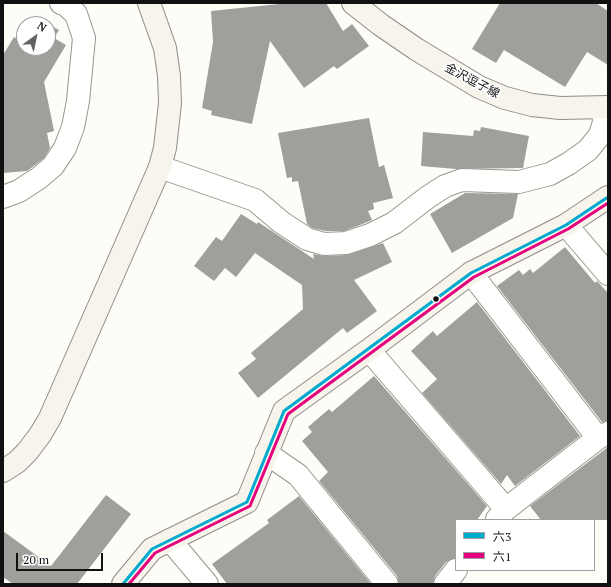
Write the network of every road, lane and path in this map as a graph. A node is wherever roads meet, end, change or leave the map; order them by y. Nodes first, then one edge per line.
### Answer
1 (61, 3) edge
2 (149, 3) edge
3 (353, 3) edge
4 (606, 108) edge
5 (160, 167) junction
6 (3, 197) edge
7 (608, 197) edge
8 (566, 224) junction
9 (471, 273) junction
10 (608, 274) edge
11 (370, 350) junction
12 (603, 436) edge
13 (266, 453) junction
14 (3, 471) edge
15 (501, 514) edge
16 (170, 540) junction
17 (455, 571) edge
18 (124, 584) edge
19 (207, 584) edge
20 (387, 584) edge
21 (445, 584) edge

1 - 6 street
2 - 5 street
3 - 4 street, 金沢逗子線
4 - 5 street
5 - 14 street
7 - 8 street
8 - 9 street
8 - 10 street
9 - 11 street
9 - 12 street
11 - 13 street
11 - 15 street
12 - 15 street
13 - 16 street
13 - 20 street
16 - 18 street
16 - 19 street
17 - 21 street

